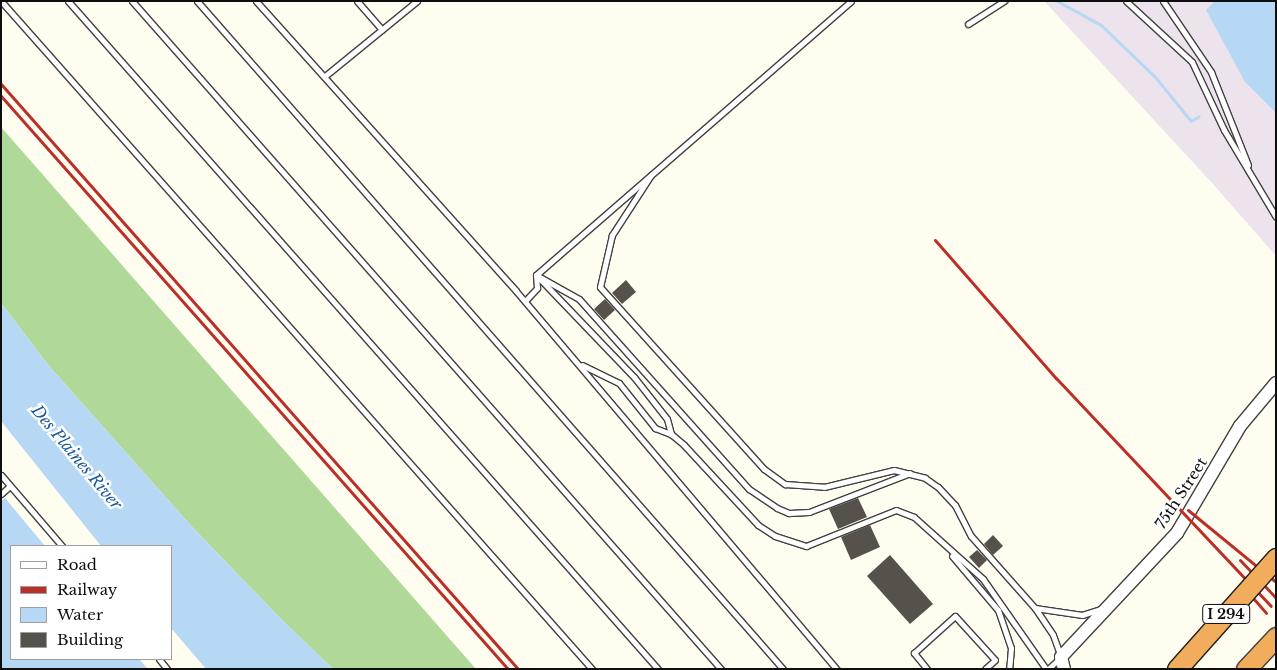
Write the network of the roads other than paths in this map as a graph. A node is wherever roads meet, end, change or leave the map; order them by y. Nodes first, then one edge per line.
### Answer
1 (68, 1) edge
2 (132, 1) edge
3 (197, 1) edge
4 (256, 1) edge
5 (357, 1) edge
6 (417, 1) edge
7 (851, 1) edge
8 (1004, 1) edge
9 (1126, 1) edge
10 (1163, 1) edge
11 (1, 2) edge
12 (968, 24) dead end
13 (382, 30) junction
14 (325, 76) junction
15 (651, 175) junction
16 (1252, 177) junction
17 (1276, 216) edge
18 (536, 275) junction
19 (525, 301) junction
20 (579, 363) junction
21 (1276, 384) edge
22 (671, 434) junction
23 (911, 473) junction
24 (1, 475) edge
25 (10, 486) junction
26 (1, 494) edge
27 (61, 545) edge
28 (943, 545) junction
29 (1276, 558) edge
30 (1035, 608) junction
31 (1107, 608) junction
32 (1276, 637) edge
33 (1063, 663) edge
34 (592, 669) edge
35 (658, 669) edge
36 (721, 669) edge
37 (783, 669) edge
38 (837, 669) edge
39 (927, 669) edge
40 (985, 669) edge
41 (1009, 669) edge
42 (1047, 669) edge
43 (1177, 669) edge
44 (1246, 669) edge

1 - 35 lane
2 - 36 lane
3 - 37 lane
4 - 14 lane
5 - 13 lane
6 - 13 lane
7 - 15 lane
8 - 12 lane
9 - 16 lane
10 - 16 lane
11 - 34 lane
13 - 14 lane
14 - 19 lane
15 - 18 lane
15 - 23 lane
16 - 17 lane
18 - 19 lane
18 - 22 lane
18 - 23 lane
19 - 20 lane
20 - 22 lane
20 - 38 lane
21 - 31 street, 75th Street
22 - 28 lane
23 - 30 lane
24 - 25 lane
25 - 26 lane
25 - 27 lane
28 - 41 lane
28 - 42 lane
29 - 43 highway, I 294, bridge
30 - 31 lane
30 - 33 lane
31 - 33 street, 75th Street
32 - 44 highway
33 - 42 lane
39 - 40 lane

